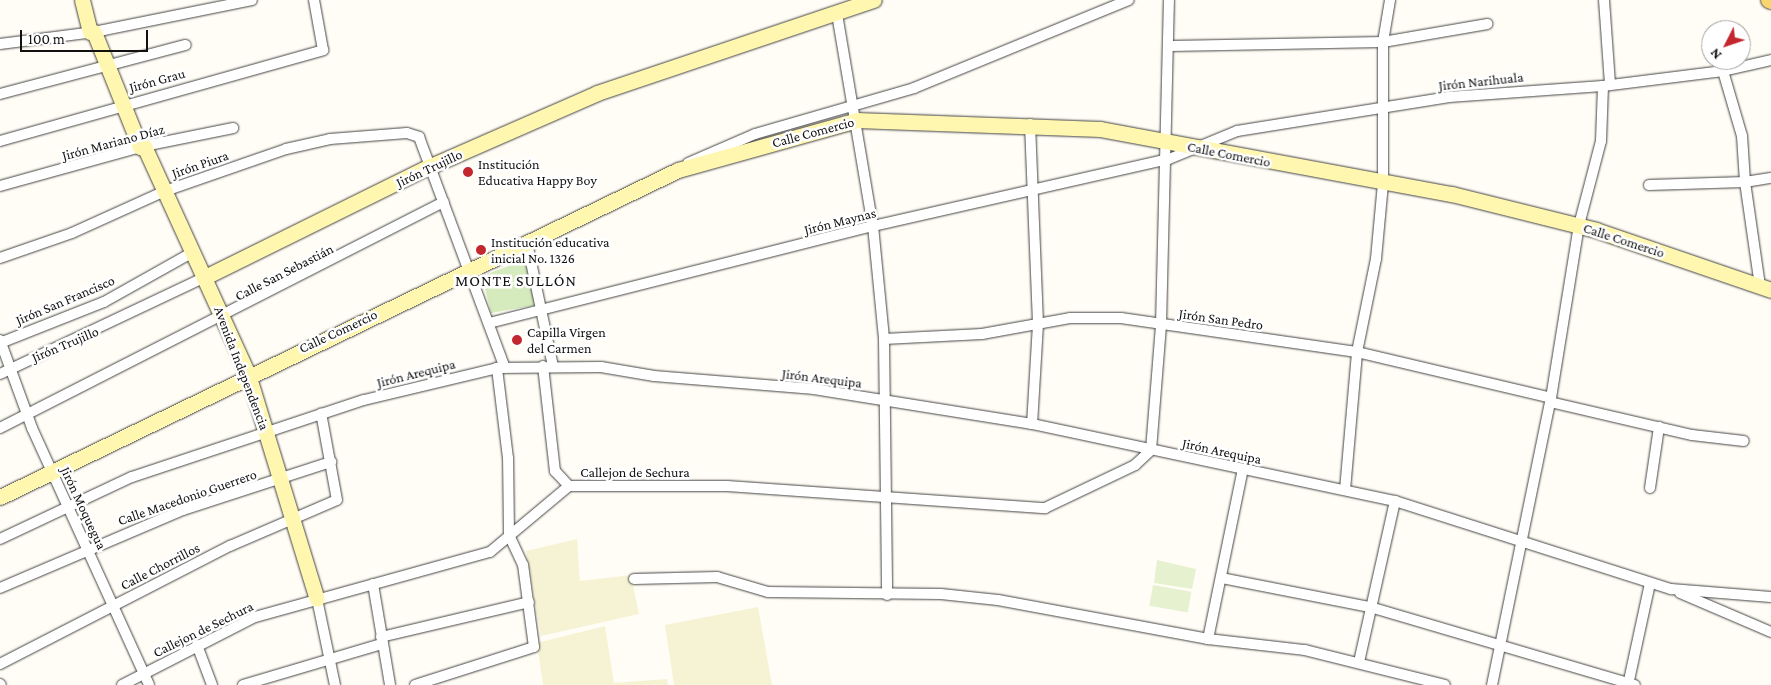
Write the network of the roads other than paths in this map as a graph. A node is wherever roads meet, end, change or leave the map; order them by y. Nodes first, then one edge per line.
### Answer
1 (82, 0) edge
2 (252, 0) edge
3 (314, 0) edge
4 (874, 0) edge
5 (1129, 0) edge
6 (1170, 0) edge
7 (1390, 0) edge
8 (1604, 0) edge
9 (837, 14) junction
10 (1487, 24) dead end
11 (92, 32) junction
12 (1383, 42) junction
13 (0, 44) edge
14 (186, 45) dead end
15 (1171, 46) junction
16 (1771, 60) edge
17 (109, 65) junction
18 (1723, 72) junction
19 (1607, 85) junction
20 (0, 94) edge
21 (124, 103) junction
22 (1385, 109) junction
23 (856, 112) junction
24 (1030, 124) junction
25 (233, 128) dead end
26 (0, 141) edge
27 (1169, 142) junction
28 (142, 146) junction
29 (1198, 149) junction
30 (1169, 159) junction
31 (428, 167) junction
32 (1771, 178) edge
33 (1745, 182) junction
34 (1383, 183) junction
35 (1649, 185) dead end
36 (0, 186) edge
37 (1032, 189) junction
38 (165, 190) junction
39 (444, 202) junction
40 (1579, 225) junction
41 (873, 226) junction
42 (527, 243) junction
43 (192, 252) junction
44 (0, 258) edge
45 (470, 270) junction
46 (205, 277) junction
47 (1765, 288) edge
48 (543, 311) junction
49 (224, 318) junction
50 (489, 323) junction
51 (1038, 324) junction
52 (1161, 325) junction
53 (884, 339) junction
54 (0, 342) edge
55 (1357, 352) junction
56 (548, 366) junction
57 (12, 368) junction
58 (501, 368) junction
59 (0, 374) edge
60 (248, 374) junction
61 (887, 400) junction
62 (1550, 400) junction
63 (321, 413) junction
64 (27, 415) junction
65 (1032, 424) junction
66 (1659, 427) junction
67 (0, 428) edge
68 (266, 429) junction
69 (1744, 441) dead end
70 (1151, 450) junction
71 (331, 462) junction
72 (1243, 469) junction
73 (52, 472) junction
74 (281, 479) junction
75 (569, 486) junction
76 (1650, 488) dead end
77 (1346, 490) junction
78 (888, 496) junction
79 (0, 497) edge
80 (1395, 501) junction
81 (68, 505) junction
82 (293, 516) junction
83 (509, 535) junction
84 (0, 539) edge
85 (1523, 541) junction
86 (87, 547) junction
87 (1222, 578) junction
88 (634, 579) dead end
89 (1650, 583) junction
90 (373, 584) junction
91 (0, 588) edge
92 (1671, 589) junction
93 (887, 595) junction
94 (1771, 597) edge
95 (317, 600) junction
96 (529, 602) junction
97 (115, 605) junction
98 (1370, 607) junction
99 (1771, 632) edge
100 (1208, 639) junction
101 (381, 640) junction
102 (1500, 643) junction
103 (197, 645) junction
104 (330, 659) junction
105 (1359, 662) junction
106 (0, 664) edge
107 (147, 672) junction
108 (1631, 684) edge
109 (122, 685) edge
110 (149, 685) edge
111 (212, 685) edge
112 (243, 685) edge
113 (335, 685) edge
114 (390, 685) edge
115 (415, 685) edge
116 (1445, 685) edge
117 (1492, 685) edge

1 - 11 street, Avenida Independencia
2 - 11 street
3 - 21 street, Jirón Grau
4 - 9 street, Jirón Trujillo
5 - 23 street
6 - 15 street
7 - 12 street
8 - 19 street
9 - 23 street
9 - 31 street, Jirón Trujillo
10 - 12 street
11 - 13 street
11 - 17 street, Avenida Independencia
12 - 15 street
12 - 22 street
14 - 17 street
15 - 27 street
16 - 18 street, Jirón Narihuala
17 - 20 street
17 - 21 street, Avenida Independencia
18 - 19 street, Jirón Narihuala
18 - 33 street
19 - 22 street, Jirón Narihuala
19 - 40 street
21 - 26 street, Jirón Grau
21 - 28 street, Avenida Independencia
22 - 29 street, Jirón Narihuala
22 - 34 street
23 - 24 street, Calle Comercio
23 - 41 street
23 - 42 street, Calle Comercio
24 - 27 street, Calle Comercio
24 - 37 street
25 - 28 street, Jirón Mariano Díaz
27 - 29 street, Calle Comercio
27 - 30 street
28 - 36 street, Jirón Mariano Díaz
28 - 38 street, Avenida Independencia
29 - 30 street, Jirón Maynas
29 - 34 street, Calle Comercio
30 - 37 street, Jirón Maynas
30 - 52 street
31 - 38 street, Jirón Piura
31 - 39 street
31 - 46 street, Jirón Trujillo
32 - 33 street
33 - 35 street
33 - 47 street
34 - 40 street, Calle Comercio
34 - 55 street
37 - 41 street, Jirón Maynas
37 - 51 street
38 - 43 street, Avenida Independencia
38 - 44 street, Jirón Piura
39 - 45 street
39 - 49 street, Calle San Sebastián
40 - 47 street, Calle Comercio
40 - 62 street
41 - 48 street, Jirón Maynas
41 - 53 street
42 - 45 street, Calle Comercio
42 - 48 street
43 - 46 street, Avenida Independencia
43 - 54 street, Jirón San Francisco
45 - 50 street
45 - 60 street, Calle Comercio
46 - 49 street, Avenida Independencia
46 - 57 street, Jirón Trujillo
48 - 50 street, Jirón Maynas
48 - 56 street
49 - 60 street, Avenida Independencia
49 - 64 street, Calle San Sebastián
50 - 58 street
51 - 52 street, Jirón San Pedro
51 - 53 street, Jirón San Pedro
51 - 65 street
52 - 55 street, Jirón San Pedro
52 - 70 street
53 - 61 street
54 - 57 street, Jirón Moquegua
55 - 62 street, Jirón San Pedro
55 - 77 street
56 - 58 street, Jirón Arequipa
56 - 61 street, Jirón Arequipa
56 - 75 street
57 - 59 street, Jirón Trujillo
57 - 64 street, Jirón Moquegua
58 - 63 street, Jirón Arequipa
58 - 83 street
60 - 68 street, Avenida Independencia
60 - 73 street, Calle Comercio
61 - 65 street, Jirón Arequipa
61 - 78 street
62 - 66 street, Jirón San Pedro
62 - 85 street
63 - 68 street, Jirón Arequipa
63 - 71 street
64 - 67 street, Calle San Sebastián
64 - 73 street, Jirón Moquegua
65 - 70 street, Jirón Arequipa
66 - 69 street, Jirón San Pedro
66 - 76 street
68 - 74 street, Avenida Independencia
68 - 81 street, Jirón Arequipa
70 - 72 street, Jirón Arequipa
70 - 78 street, Callejon de Sechura
71 - 74 street, Calle Macedonio Guerrero
71 - 82 street, Calle Chorrillos
72 - 77 street, Jirón Arequipa
72 - 87 street
73 - 79 street, Calle Comercio
73 - 81 street, Jirón Moquegua
74 - 82 street, Avenida Independencia
74 - 86 street, Calle Macedonio Guerrero
75 - 78 street, Callejon de Sechura
75 - 83 street, Callejon de Sechura
77 - 80 street, Jirón Arequipa
78 - 93 street
80 - 85 street, Jirón Arequipa
80 - 98 street
81 - 84 street, Jirón Arequipa
81 - 86 street, Jirón Moquegua
82 - 95 street, Avenida Independencia
82 - 97 street, Calle Chorrillos
83 - 90 street, Callejon de Sechura
83 - 96 street
85 - 89 street, Jirón Arequipa
85 - 102 street
86 - 91 street, Calle Macedonio Guerrero
86 - 97 street, Jirón Moquegua
87 - 98 street
87 - 100 street
88 - 93 street
89 - 92 street, Jirón Arequipa
89 - 108 street
90 - 95 street, Callejon de Sechura
90 - 101 street
92 - 94 street
92 - 99 street
93 - 100 street
95 - 103 street, Callejon de Sechura
95 - 104 street
96 - 101 street
96 - 115 street
97 - 106 street, Calle Chorrillos
97 - 107 street, Jirón Moquegua
98 - 102 street
98 - 105 street
100 - 105 street
101 - 104 street
101 - 114 street
102 - 108 street
102 - 117 street
103 - 107 street, Callejon de Sechura
103 - 111 street
104 - 112 street
104 - 113 street
105 - 116 street
107 - 109 street, Callejon de Sechura
107 - 110 street, Jirón Moquegua

